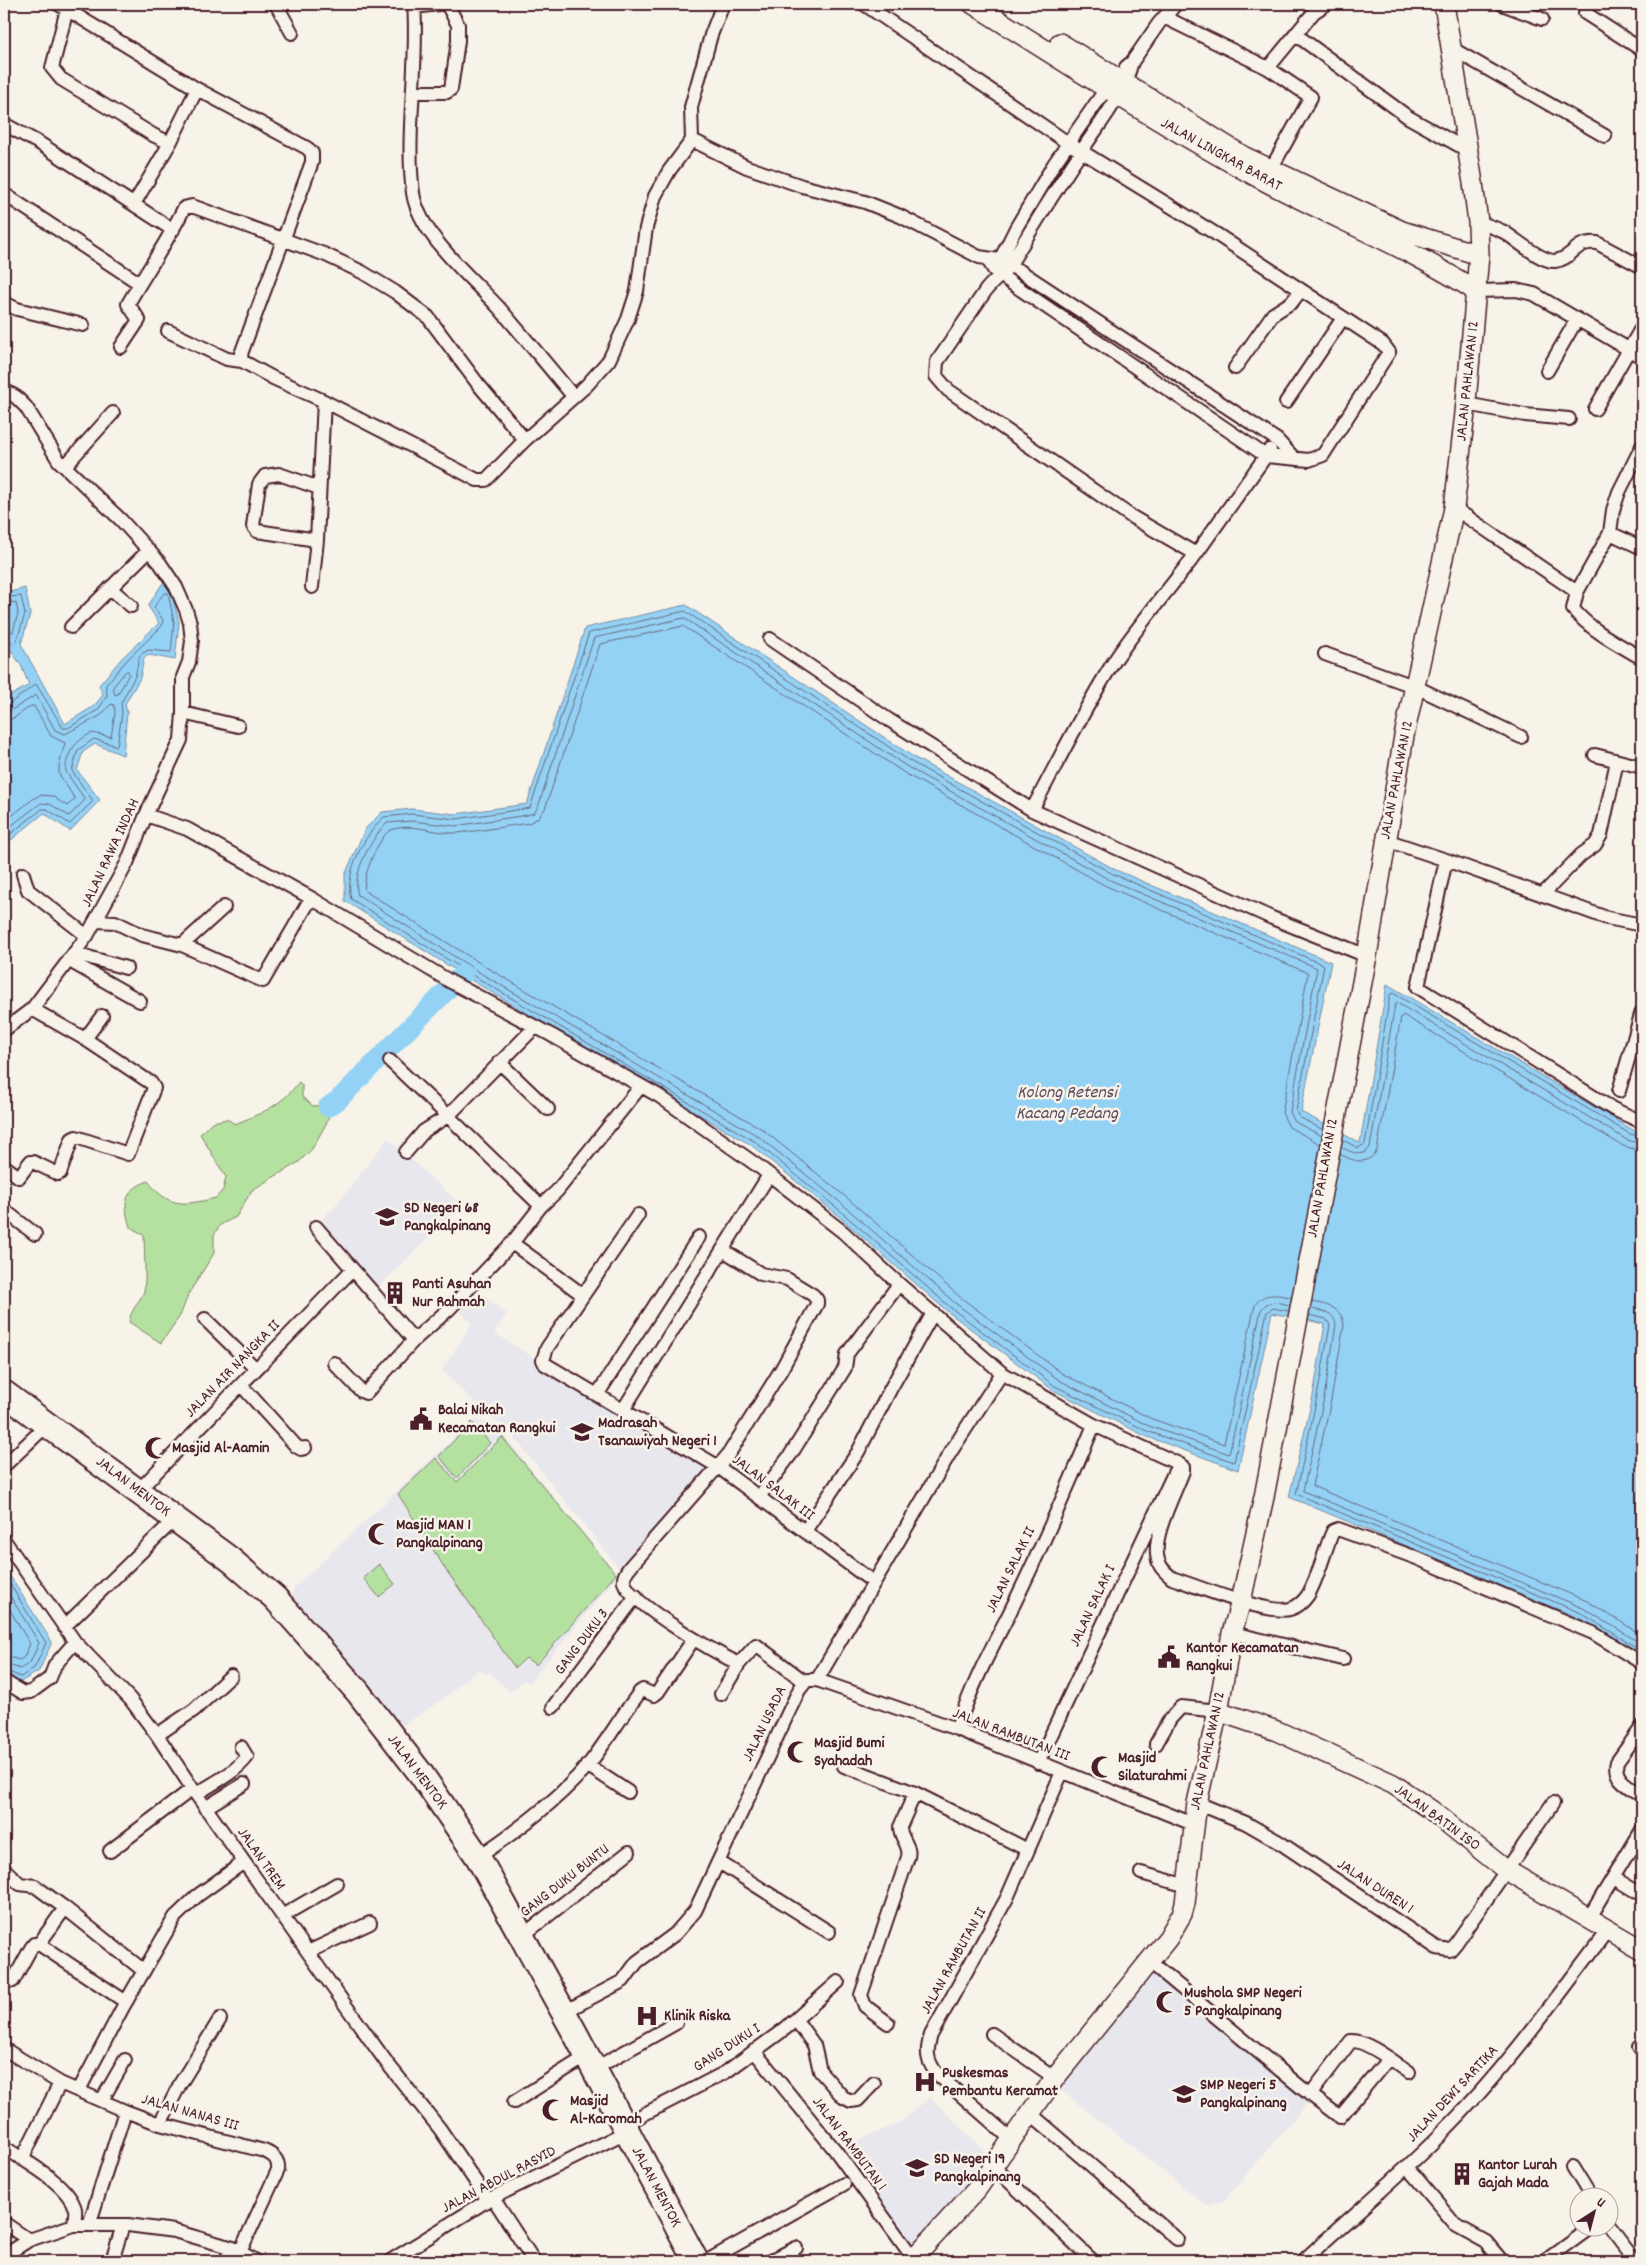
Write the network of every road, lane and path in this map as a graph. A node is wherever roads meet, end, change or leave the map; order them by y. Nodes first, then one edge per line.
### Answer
1 (276, 4) edge
2 (439, 4) edge
3 (447, 4) edge
4 (723, 4) edge
5 (864, 4) edge
6 (974, 4) edge
7 (997, 4) edge
8 (1176, 4) edge
9 (1326, 4) edge
10 (1444, 4) edge
11 (1502, 4) edge
12 (414, 5) edge
13 (63, 6) edge
14 (1585, 13) dead end
15 (1164, 17) junction
16 (1542, 19) dead end
17 (292, 33) dead end
18 (1295, 34) junction
19 (1451, 48) junction
20 (1642, 50) edge
21 (1268, 68) junction
22 (1117, 86) junction
23 (197, 89) junction
24 (414, 92) junction
25 (4, 124) edge
26 (1605, 136) dead end
27 (692, 140) junction
28 (170, 143) junction
29 (1068, 143) junction
30 (1081, 151) junction
31 (1469, 152) junction
32 (1271, 169) junction
33 (4, 194) edge
34 (134, 204) junction
35 (1478, 222) junction
36 (174, 230) junction
37 (284, 239) junction
38 (1479, 255) junction
39 (1642, 267) edge
40 (997, 269) junction
41 (140, 283) junction
42 (1301, 290) junction
43 (1476, 291) junction
44 (4, 303) edge
45 (1342, 318) junction
46 (1577, 319) junction
47 (83, 325) dead end
48 (1642, 327) edge
49 (168, 331) dead end
50 (121, 347) dead end
51 (1629, 350) junction
52 (1642, 357) edge
53 (242, 360) junction
54 (1235, 368) dead end
55 (1547, 371) dead end
56 (4, 390) edge
57 (573, 396) junction
58 (324, 401) junction
59 (1286, 402) dead end
60 (1466, 404) junction
61 (1595, 409) dead end
62 (113, 413) dead end
63 (1569, 419) dead end
64 (525, 440) junction
65 (1277, 440) junction
66 (1642, 446) edge
67 (1266, 456) junction
68 (1294, 458) junction
69 (65, 466) junction
70 (319, 488) junction
71 (1454, 508) junction
72 (1610, 533) junction
73 (317, 540) junction
74 (1642, 548) edge
75 (148, 551) junction
76 (1196, 554) junction
77 (110, 588) junction
78 (312, 588) dead end
79 (1578, 592) junction
80 (131, 606) dead end
81 (71, 627) dead end
82 (770, 639) dead end
83 (1326, 654) dead end
84 (1642, 658) edge
85 (1416, 687) junction
86 (183, 713) junction
87 (238, 726) dead end
88 (1521, 737) dead end
89 (1595, 756) dead end
90 (1617, 761) junction
91 (1642, 768) edge
92 (1032, 810) junction
93 (146, 815) junction
94 (1386, 840) junction
95 (1446, 860) junction
96 (23, 874) dead end
97 (1542, 895) junction
98 (311, 898) junction
99 (224, 907) dead end
100 (97, 921) junction
101 (1642, 925) edge
102 (87, 936) junction
103 (182, 945) junction
104 (1366, 956) junction
105 (71, 957) junction
106 (126, 968) dead end
107 (140, 1001) dead end
108 (32, 1009) junction
109 (1642, 1011) edge
110 (102, 1016) dead end
111 (534, 1028) junction
112 (4, 1030) edge
113 (86, 1038) junction
114 (390, 1061) dead end
115 (499, 1062) junction
116 (642, 1086) junction
117 (1619, 1091) dead end
118 (548, 1110) dead end
119 (448, 1116) junction
120 (1642, 1122) edge
121 (406, 1152) dead end
122 (4, 1166) edge
123 (769, 1175) junction
124 (541, 1206) junction
125 (4, 1210) edge
126 (638, 1214) dead end
127 (316, 1228) dead end
128 (35, 1234) dead end
129 (699, 1237) dead end
130 (512, 1244) junction
131 (723, 1250) junction
132 (352, 1270) junction
133 (899, 1284) junction
134 (584, 1295) junction
135 (933, 1313) junction
136 (205, 1319) dead end
137 (414, 1340) junction
138 (334, 1363) dead end
139 (256, 1369) junction
140 (1002, 1373) junction
141 (241, 1385) junction
142 (4, 1393) edge
143 (597, 1394) junction
144 (623, 1410) junction
145 (48, 1424) junction
146 (1094, 1425) junction
147 (305, 1448) dead end
148 (1179, 1464) junction
149 (4, 1466) edge
150 (717, 1466) junction
151 (138, 1491) junction
152 (759, 1497) junction
153 (175, 1519) junction
154 (804, 1531) junction
155 (4, 1540) edge
156 (873, 1582) junction
157 (636, 1596) junction
158 (1241, 1601) junction
159 (64, 1627) junction
160 (1232, 1633) junction
161 (693, 1640) junction
162 (75, 1642) junction
163 (1343, 1659) dead end
164 (739, 1664) junction
165 (1642, 1664) edge
166 (231, 1676) dead end
167 (4, 1681) edge
168 (811, 1681) junction
169 (721, 1694) dead end
170 (553, 1707) dead end
171 (1218, 1711) junction
172 (1642, 1727) edge
173 (957, 1729) junction
174 (156, 1736) junction
175 (1156, 1744) dead end
176 (242, 1747) dead end
177 (1038, 1763) junction
178 (587, 1765) junction
179 (844, 1766) dead end
180 (1062, 1772) junction
181 (244, 1784) dead end
182 (194, 1792) junction
183 (628, 1792) dead end
184 (915, 1793) junction
185 (1642, 1795) edge
186 (1197, 1803) junction
187 (1553, 1803) dead end
188 (205, 1808) junction
189 (1193, 1824) junction
190 (1642, 1830) edge
191 (1028, 1850) junction
192 (110, 1851) dead end
193 (629, 1852) dead end
194 (478, 1857) junction
195 (244, 1862) junction
196 (718, 1862) junction
197 (4, 1869) edge
198 (1506, 1870) junction
199 (1141, 1873) dead end
200 (1614, 1878) junction
201 (337, 1884) dead end
202 (1188, 1886) junction
203 (1642, 1895) edge
204 (65, 1908) junction
205 (282, 1916) junction
206 (1588, 1920) junction
207 (370, 1923) dead end
208 (1607, 1931) junction
209 (829, 1932) dead end
210 (522, 1936) junction
211 (40, 1944) junction
212 (1642, 1950) edge
213 (308, 1952) junction
214 (1150, 1962) junction
215 (144, 1971) junction
216 (13, 1982) dead end
217 (838, 1982) dead end
218 (126, 2002) junction
219 (564, 2012) junction
220 (220, 2019) dead end
221 (796, 2020) junction
222 (676, 2023) dead end
223 (888, 2023) dead end
224 (992, 2034) dead end
225 (4, 2049) edge
226 (754, 2051) junction
227 (1388, 2058) junction
228 (125, 2060) dead end
229 (590, 2062) junction
230 (1409, 2072) dead end
231 (1055, 2078) junction
232 (874, 2082) dead end
233 (60, 2083) junction
234 (78, 2090) junction
235 (1310, 2095) junction
236 (102, 2100) junction
237 (514, 2102) dead end
238 (125, 2111) junction
239 (1030, 2113) junction
240 (160, 2124) junction
241 (625, 2128) junction
242 (1011, 2139) junction
243 (4, 2147) edge
244 (22, 2158) junction
245 (993, 2166) junction
246 (1406, 2167) junction
247 (1573, 2167) dead end
248 (844, 2184) dead end
249 (1586, 2188) edge
250 (491, 2199) junction
251 (4, 2223) edge
252 (74, 2225) junction
253 (90, 2225) junction
254 (123, 2225) junction
255 (1618, 2236) edge
256 (1576, 2238) edge
257 (1177, 2239) dead end
258 (29, 2240) junction
259 (796, 2248) dead end
260 (237, 2250) junction
261 (4, 2256) edge
262 (912, 2260) edge
263 (112, 2261) edge
264 (225, 2261) edge
265 (256, 2261) edge
266 (390, 2261) edge
267 (533, 2261) edge
268 (696, 2261) edge
269 (707, 2261) edge
270 (770, 2261) edge
271 (1093, 2261) edge
272 (1303, 2261) edge
273 (1502, 2261) edge
274 (1545, 2261) edge
275 (1637, 2261) edge

1 - 17 street
2 - 12 street
3 - 24 street
4 - 27 street
5 - 29 street
6 - 22 main road, JALAN LINGKAR BARAT
7 - 22 main road, JALAN LINGKAR BARAT
8 - 15 street
9 - 18 street
10 - 19 main road, JALAN PAHLAWAN 12
11 - 16 street
12 - 24 street
13 - 23 street
13 - 28 street
14 - 20 street
15 - 21 street
15 - 22 street
18 - 21 street
18 - 31 street
19 - 26 street
19 - 31 main road, JALAN PAHLAWAN 12
21 - 32 street
22 - 29 street
22 - 30 street
22 - 32 main road, JALAN LINGKAR BARAT
22 - 43 main road, JALAN LINGKAR BARAT
23 - 28 street
23 - 37 street
24 - 57 street
25 - 34 street
27 - 40 street
27 - 57 street
28 - 34 street
29 - 30 street
29 - 40 street
30 - 40 street
30 - 42 street
31 - 35 main road, JALAN PAHLAWAN 12
32 - 38 main road, JALAN LINGKAR BARAT
33 - 41 street
34 - 36 street
35 - 38 main road, JALAN PAHLAWAN 12
35 - 39 street
36 - 37 street
36 - 41 street
37 - 53 street
37 - 64 street
38 - 43 main road, JALAN PAHLAWAN 12
40 - 65 street
40 - 67 street
40 - 76 street
41 - 50 street
42 - 45 street
42 - 54 street
43 - 46 street
43 - 60 main road, JALAN PAHLAWAN 12
44 - 47 street
45 - 59 street
45 - 68 street
46 - 51 street
46 - 55 street
48 - 51 street
49 - 53 street
51 - 52 street
51 - 61 street
53 - 58 street
56 - 69 street, JALAN RAWA INDAH
57 - 64 street
58 - 64 street
58 - 70 street
60 - 63 street
60 - 71 main road, JALAN PAHLAWAN 12
62 - 69 street
65 - 67 street
65 - 68 street
66 - 72 street
67 - 68 street
67 - 76 street
69 - 75 street, JALAN RAWA INDAH
70 - 73 street
70 - 73 street
71 - 79 street
71 - 85 main road, JALAN PAHLAWAN 12
72 - 74 street
72 - 79 street
73 - 78 street
75 - 77 street
75 - 86 street, JALAN RAWA INDAH
76 - 92 street
77 - 80 street
77 - 81 street
79 - 84 street
82 - 92 street
83 - 85 street
85 - 88 street
85 - 94 main road, JALAN PAHLAWAN 12
86 - 87 street
86 - 93 street, JALAN RAWA INDAH
89 - 90 street
90 - 91 street
90 - 97 street
92 - 104 street
93 - 98 street
93 - 100 street, JALAN RAWA INDAH
94 - 95 street
94 - 104 main road, JALAN PAHLAWAN 12
95 - 97 street
95 - 120 street
96 - 102 street
97 - 101 street
98 - 103 street
98 - 111 street
99 - 103 street
100 - 102 street, JALAN RAWA INDAH
100 - 103 street
102 - 105 street, JALAN RAWA INDAH
104 - 158 main road, JALAN PAHLAWAN 12
105 - 106 street
105 - 107 street
105 - 108 street, JALAN RAWA INDAH
108 - 112 street, JALAN RAWA INDAH
108 - 113 street
109 - 117 street
110 - 113 street
111 - 115 street
111 - 116 street
113 - 122 street
114 - 119 street
115 - 118 street
115 - 119 street
116 - 123 street
116 - 124 street
119 - 121 street
119 - 124 street
123 - 131 street
123 - 133 street
124 - 130 street
125 - 128 street
126 - 134 street, JALAN SALAK III
127 - 132 street
129 - 143 street
130 - 134 street
130 - 137 street
131 - 144 street
131 - 150 street
132 - 137 street
132 - 139 street, JALAN AIR NANGKA II
133 - 135 street
133 - 152 street
134 - 143 street, JALAN SALAK III
135 - 140 street
135 - 154 street
136 - 139 street
137 - 138 street
139 - 141 street, JALAN AIR NANGKA II
140 - 146 street
140 - 156 street, JALAN USADA
141 - 147 street
141 - 151 street, JALAN AIR NANGKA II
142 - 145 highway, JALAN MENTOK
143 - 144 street, JALAN SALAK III
144 - 150 street, JALAN SALAK III
145 - 149 street
145 - 151 highway, JALAN MENTOK
146 - 148 street
146 - 173 street, JALAN SALAK II
148 - 158 street
148 - 177 street, JALAN SALAK I
150 - 152 street, JALAN SALAK III
150 - 157 street
151 - 153 highway, JALAN MENTOK
152 - 154 street, JALAN SALAK III
153 - 159 street
153 - 194 highway, JALAN MENTOK
154 - 156 street, JALAN SALAK III
155 - 159 street, JALAN TREM
156 - 168 street, JALAN USADA
157 - 161 street
157 - 170 street, GANG DUKU 3
158 - 160 main road, JALAN PAHLAWAN 12
158 - 165 street
159 - 162 street, JALAN TREM
160 - 163 street
160 - 171 main road, JALAN PAHLAWAN 12
161 - 164 street
161 - 178 street
162 - 167 street
162 - 174 street, JALAN TREM
164 - 168 street, JALAN RAMBUTAN III
164 - 169 street
166 - 174 street
168 - 173 street, JALAN RAMBUTAN III
168 - 196 street, JALAN USADA
171 - 175 street
171 - 186 main road, JALAN PAHLAWAN 12
171 - 198 main road, JALAN BATIN ISO
172 - 185 street
173 - 177 street, JALAN RAMBUTAN III
174 - 182 street, JALAN TREM
176 - 182 street
177 - 180 street, JALAN RAMBUTAN III
178 - 183 street
178 - 194 street
179 - 184 street
180 - 189 street, JALAN RAMBUTAN III
180 - 191 street, JALAN RAMBUTAN II
181 - 188 street
182 - 188 street, JALAN TREM
182 - 192 street
184 - 191 street
184 - 223 street
186 - 189 main road, JALAN PAHLAWAN 12
186 - 198 street, JALAN DUREN 1
187 - 198 street, JALAN DUREN 1
188 - 195 street, JALAN TREM
189 - 202 main road, JALAN PAHLAWAN 12
190 - 200 street
191 - 242 street, JALAN RAMBUTAN II
193 - 210 street, GANG DUKU BUNTU
194 - 210 highway, JALAN MENTOK
195 - 205 street, JALAN TREM
195 - 215 street
196 - 209 street
196 - 219 street, JALAN USADA
197 - 204 street
198 - 206 main road, JALAN BATIN ISO
199 - 202 street
200 - 203 street
200 - 206 street
201 - 205 street
202 - 214 main road, JALAN PAHLAWAN 12
204 - 211 street
204 - 215 street
205 - 213 street, JALAN TREM
206 - 208 main road, JALAN BATIN ISO
207 - 213 street
208 - 212 main road, JALAN BATIN ISO
208 - 246 street, JALAN DEWI SARTIKA
210 - 219 highway, JALAN MENTOK
211 - 216 street
211 - 218 street
213 - 250 street, JALAN TREM
214 - 231 main road, JALAN PAHLAWAN 12
214 - 235 street
215 - 218 street
217 - 221 street, GANG DUKU I
218 - 234 street
219 - 229 highway, JALAN MENTOK
220 - 240 street
221 - 226 street, GANG DUKU I
221 - 232 street
222 - 229 street
224 - 231 street
225 - 233 street, JALAN NANAS III
226 - 241 street, GANG DUKU I
226 - 262 street, JALAN RAMBUTAN 1
227 - 230 street
227 - 235 street
227 - 235 street
228 - 236 street
229 - 237 street
229 - 241 highway, JALAN MENTOK
231 - 239 main road, JALAN PAHLAWAN 12
233 - 234 street, JALAN NANAS III
233 - 244 street
234 - 236 street, JALAN NANAS III
236 - 238 street, JALAN NANAS III
238 - 240 street, JALAN NANAS III
238 - 253 street
239 - 242 main road, JALAN PAHLAWAN 12
239 - 257 street
240 - 260 street, JALAN NANAS III
241 - 250 street, JALAN ABDUL RASYID
241 - 268 highway, JALAN MENTOK
242 - 245 main road, JALAN PAHLAWAN 12
243 - 244 street
244 - 252 street
245 - 262 main road, JALAN PAHLAWAN 12
245 - 271 street
246 - 272 street, JALAN DEWI SARTIKA
246 - 273 street
247 - 249 street
248 - 269 street
250 - 266 street, JALAN ABDUL RASYID
250 - 267 street, JALAN TREM
251 - 258 street
252 - 253 street
252 - 258 street
253 - 254 street
254 - 260 street
254 - 263 street
255 - 275 street
256 - 274 street
258 - 261 street
259 - 270 street
260 - 264 street
260 - 265 street

